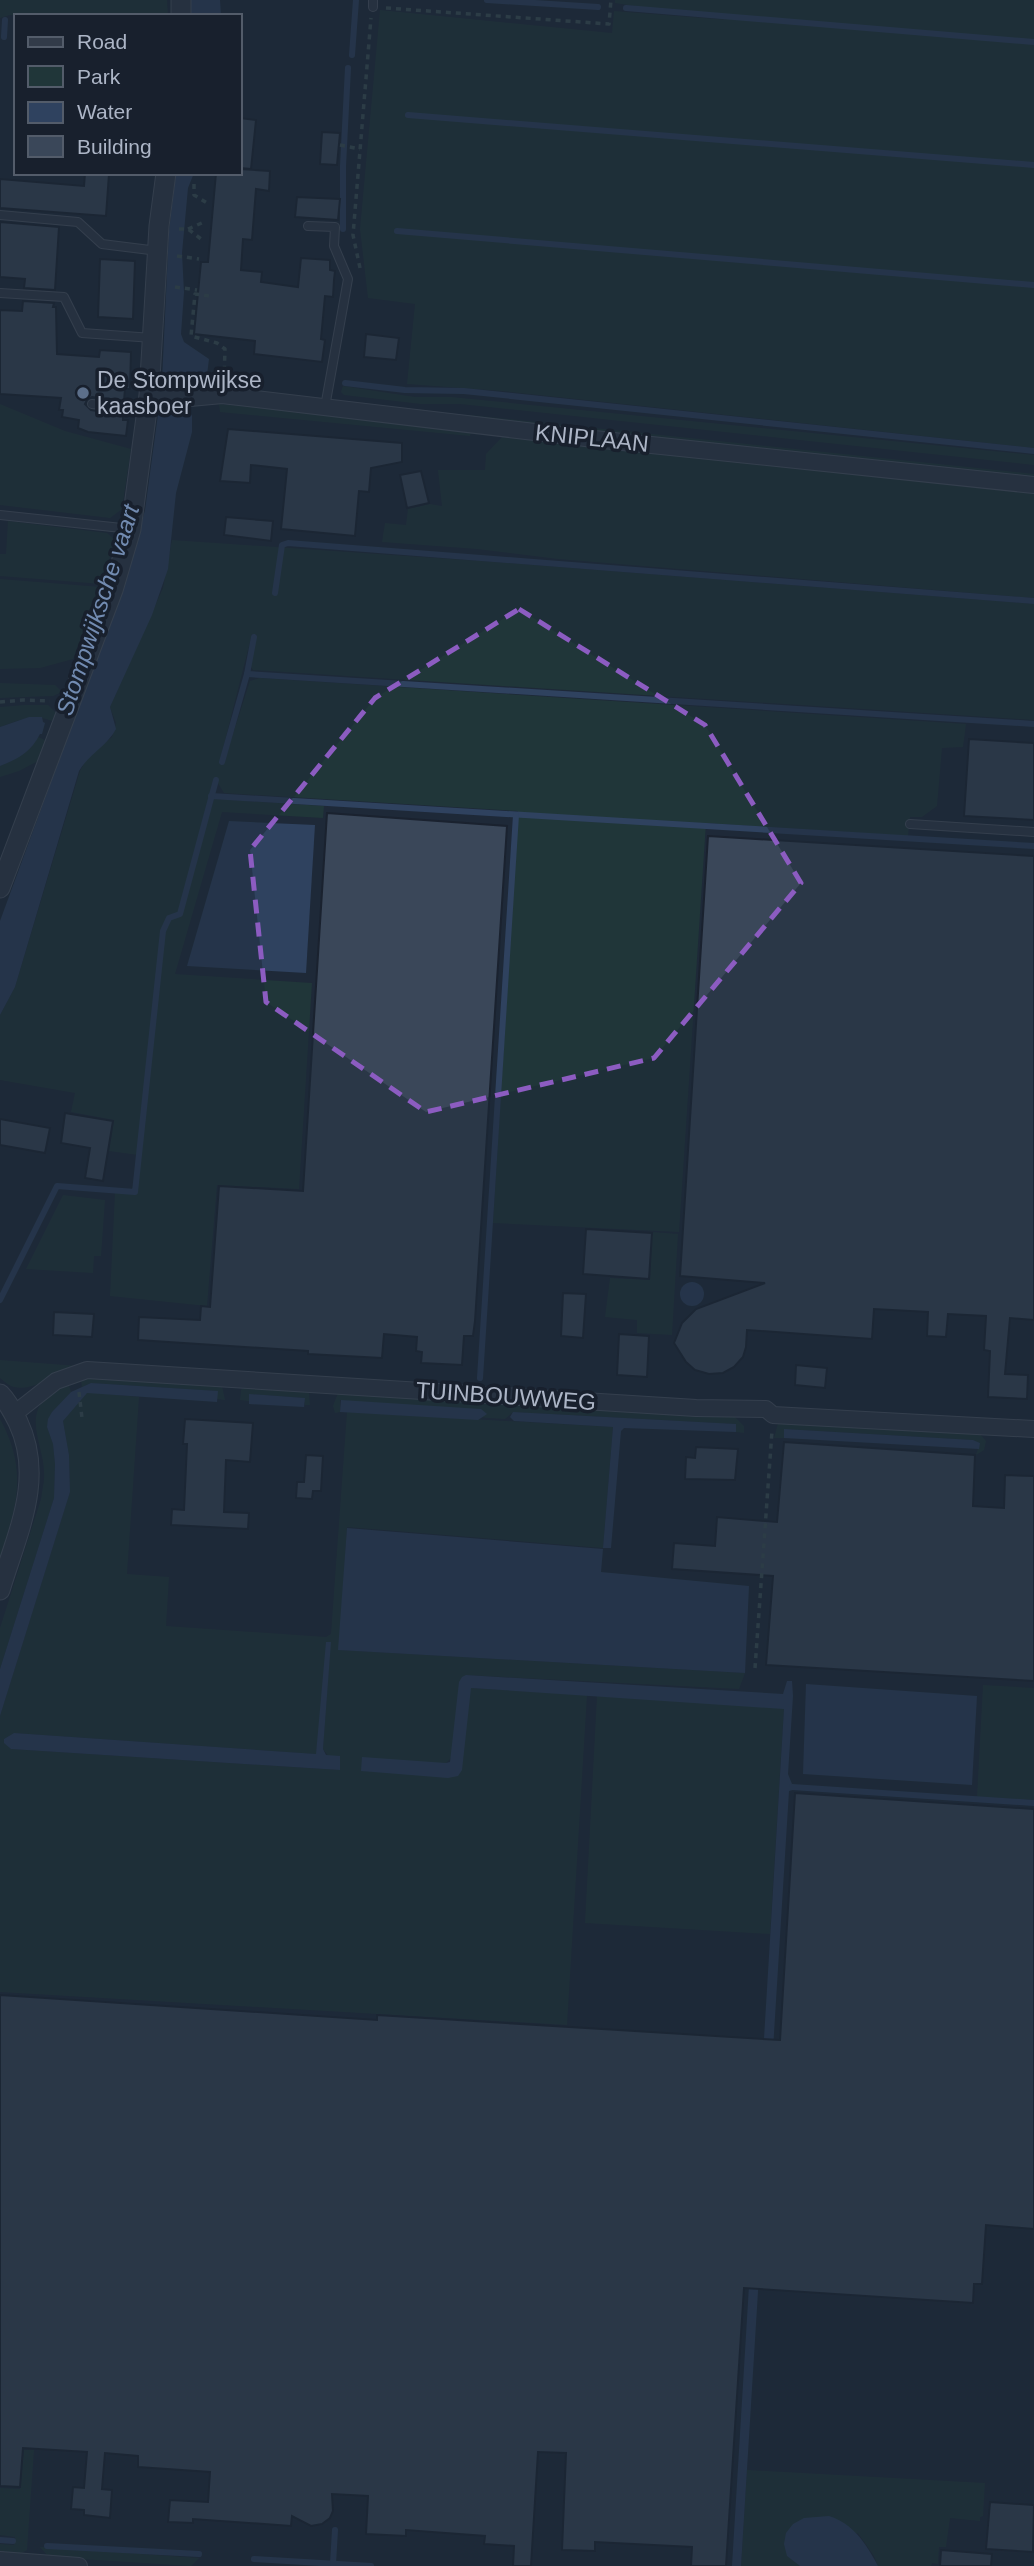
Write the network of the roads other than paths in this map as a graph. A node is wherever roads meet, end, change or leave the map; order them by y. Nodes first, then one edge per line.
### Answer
1 (166, 175) edge
2 (0, 215) edge
3 (309, 226) dead end
4 (158, 251) junction
5 (0, 293) edge
6 (153, 338) junction
7 (154, 400) junction
8 (92, 404) dead end
9 (325, 407) junction
10 (1034, 485) edge
11 (0, 515) edge
12 (131, 529) junction
13 (910, 824) dead end
14 (1034, 832) edge
15 (0, 888) edge
16 (0, 1394) edge
17 (14, 1414) junction
18 (1034, 1429) edge
19 (0, 1590) edge
20 (0, 2560) edge
21 (79, 2566) edge

1 - 4 street
2 - 4 lane
3 - 9 lane
4 - 6 street
5 - 6 lane
6 - 7 street
7 - 8 lane
7 - 9 street, KNIPLAAN
7 - 12 street
9 - 10 street, KNIPLAAN
11 - 12 lane
12 - 15 street
13 - 14 lane
16 - 17 street
17 - 18 street, TUINBOUWWEG
17 - 19 street
20 - 21 street

